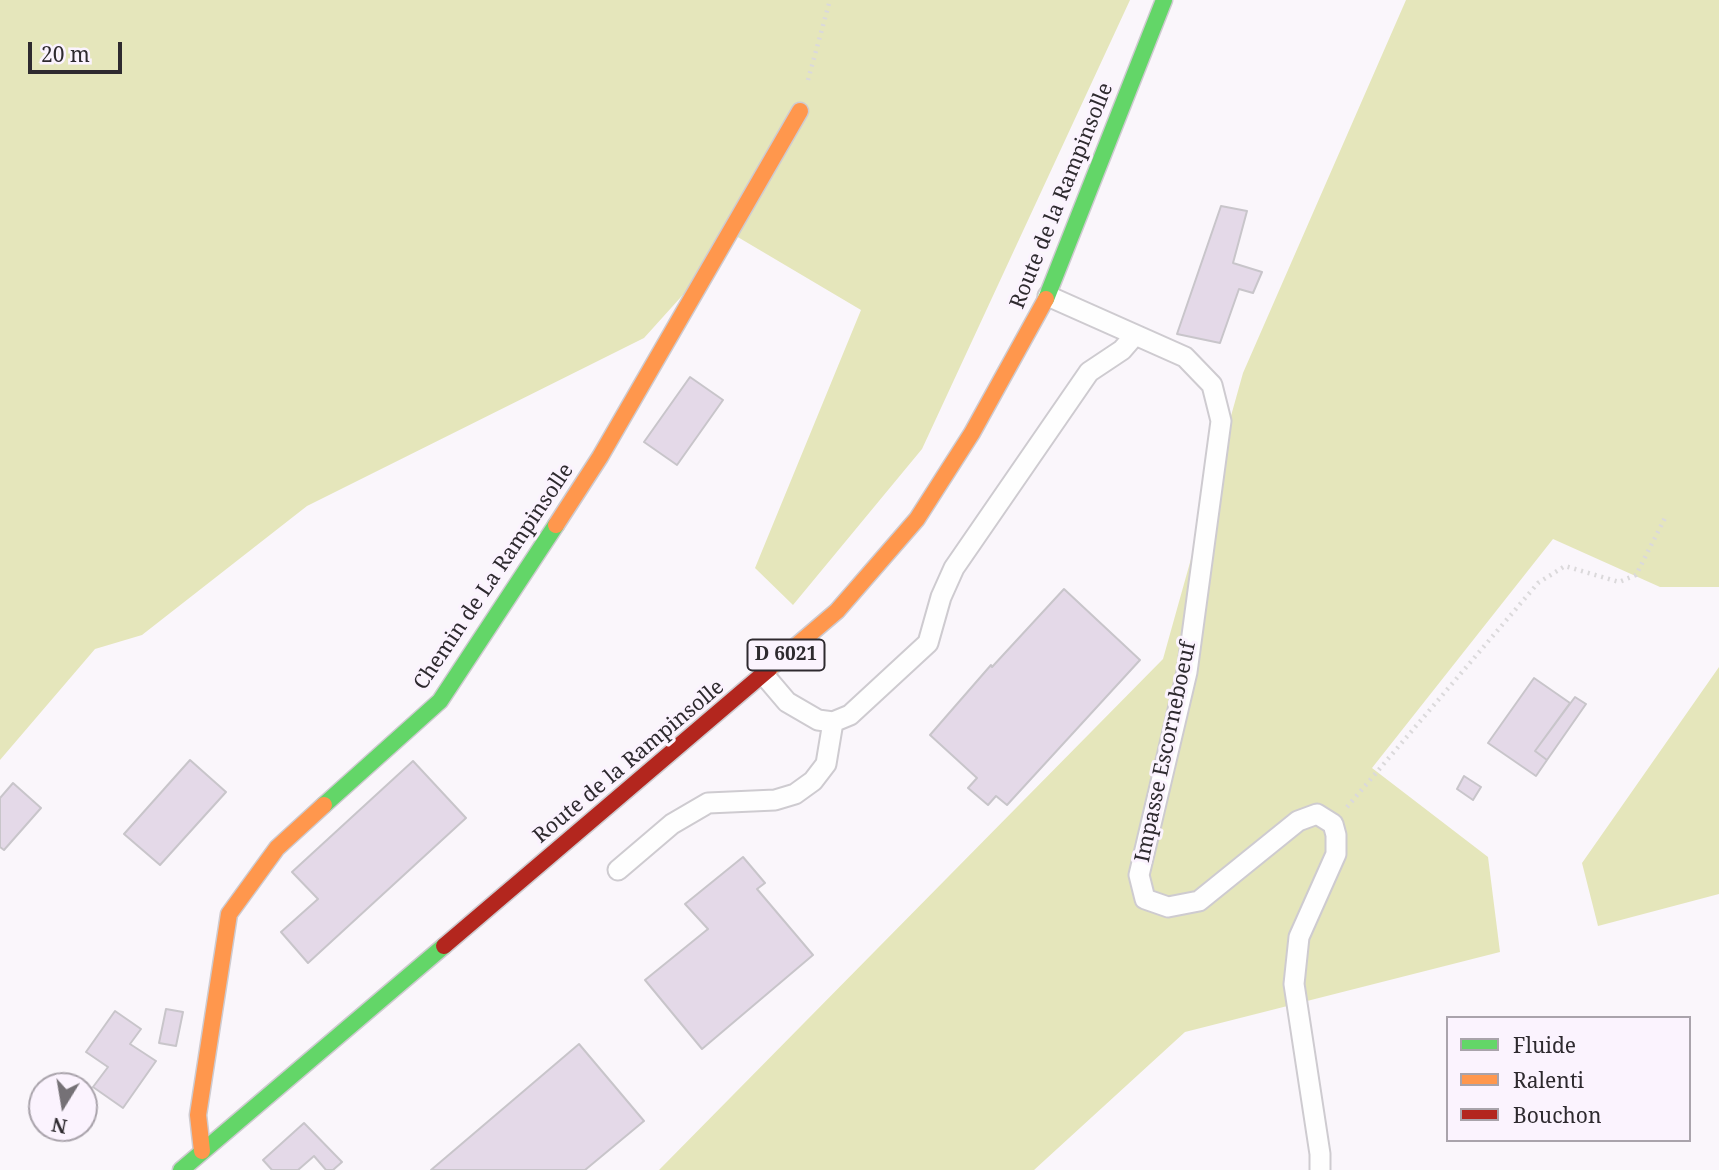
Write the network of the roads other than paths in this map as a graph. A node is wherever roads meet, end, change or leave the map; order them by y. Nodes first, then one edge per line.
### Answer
1 (1164, 0) edge
2 (800, 111) road end
3 (1048, 296) junction
4 (1135, 335) junction
5 (764, 675) junction
6 (833, 722) junction
7 (618, 870) dead end
8 (202, 1151) junction
9 (181, 1170) edge
10 (1320, 1170) edge

1 - 3 main road, Route de la Rampinsolle / D 6021
2 - 8 main road, Chemin de La Rampinsolle
3 - 4 lane, Impasse Escorneboeuf
3 - 5 main road, Route de la Rampinsolle / D 6021
4 - 6 lane
4 - 10 lane, Impasse Escorneboeuf
5 - 6 lane
5 - 8 main road, Route de la Rampinsolle / D 6021
6 - 7 lane
8 - 9 main road, D 6021

